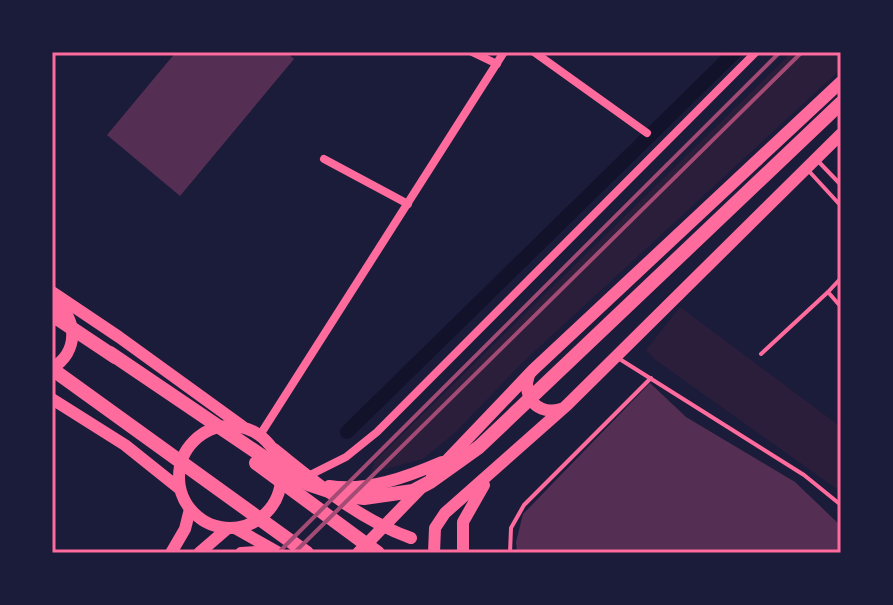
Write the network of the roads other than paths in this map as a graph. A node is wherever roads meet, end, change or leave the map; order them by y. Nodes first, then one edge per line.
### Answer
1 (472, 52) edge
2 (504, 52) edge
3 (534, 52) edge
4 (756, 52) edge
5 (497, 64) junction
6 (841, 82) edge
7 (841, 103) edge
8 (647, 133) dead end
9 (841, 134) edge
10 (816, 158) junction
11 (324, 159) dead end
12 (806, 168) junction
13 (841, 185) edge
14 (408, 204) junction
15 (841, 206) edge
16 (841, 278) edge
17 (52, 292) edge
18 (828, 292) junction
19 (52, 299) edge
20 (841, 307) edge
21 (52, 315) edge
22 (110, 353) junction
23 (761, 354) dead end
24 (616, 357) junction
25 (52, 368) edge
26 (533, 370) junction
27 (651, 378) junction
28 (52, 399) edge
29 (567, 405) junction
30 (244, 427) junction
31 (260, 435) junction
32 (271, 447) junction
33 (448, 459) junction
34 (498, 466) junction
35 (313, 480) junction
36 (180, 489) junction
37 (841, 505) edge
38 (190, 509) junction
39 (232, 528) junction
40 (382, 528) junction
41 (411, 538) junction
42 (277, 552) edge
43 (171, 553) edge
44 (199, 553) edge
45 (241, 553) edge
46 (307, 553) edge
47 (358, 553) edge
48 (378, 553) edge
49 (433, 553) edge
50 (463, 553) edge
51 (510, 553) edge

1 - 5 street
2 - 5 street
3 - 8 street
4 - 35 street
5 - 14 street
6 - 26 main road
7 - 22 highway
9 - 10 main road
10 - 12 main road
10 - 13 lane
11 - 14 street
12 - 15 lane
12 - 24 main road
14 - 31 street
16 - 18 lane
17 - 30 main road
18 - 20 lane
18 - 23 lane
19 - 25 main road
21 - 22 highway
22 - 48 highway
24 - 27 lane
24 - 29 main road
25 - 46 highway
26 - 29 main road
26 - 33 main road
27 - 37 lane
27 - 51 lane
28 - 36 main road
29 - 34 main road
30 - 31 main road
30 - 36 main road
31 - 32 main road
32 - 35 main road
32 - 39 main road
33 - 35 main road
33 - 40 main road
34 - 49 main road
34 - 50 main road
35 - 40 main road
36 - 38 main road
38 - 39 main road
38 - 43 main road
39 - 42 main road
39 - 44 main road
40 - 41 main road
40 - 47 main road
41 - 47 main road
41 - 49 main road
42 - 45 main road

